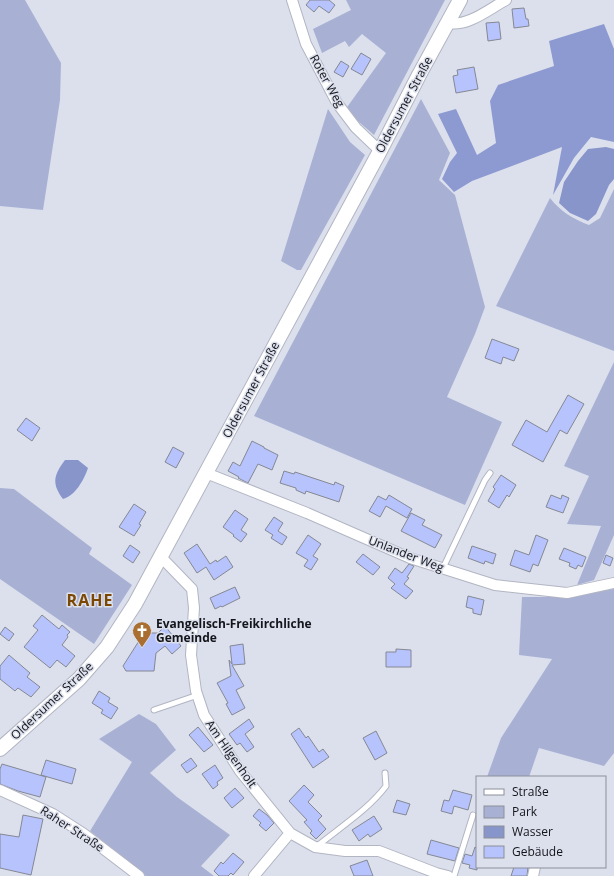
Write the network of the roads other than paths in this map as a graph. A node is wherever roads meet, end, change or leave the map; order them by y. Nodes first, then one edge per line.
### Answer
1 (292, 0) edge
2 (460, 0) edge
3 (506, 0) edge
4 (448, 23) junction
5 (380, 151) junction
6 (490, 473) dead end
7 (206, 474) junction
8 (161, 557) junction
9 (443, 568) junction
10 (614, 583) edge
11 (198, 695) junction
12 (154, 710) dead end
13 (0, 749) edge
14 (385, 773) dead end
15 (0, 790) edge
16 (473, 815) dead end
17 (290, 833) junction
18 (315, 847) junction
19 (139, 876) edge
20 (254, 876) edge
21 (448, 876) edge
22 (454, 876) edge

1 - 5 street, Roter Weg
2 - 4 main road, Oldersumer Straße
3 - 4 street
4 - 5 main road, Oldersumer Straße
5 - 7 main road, Oldersumer Straße
6 - 9 lane
7 - 8 main road, Oldersumer Straße
7 - 9 street, Unlander Weg
8 - 11 street, Am Hilgenholt
8 - 13 main road, Oldersumer Straße
9 - 10 street, Unlander Weg
11 - 12 lane
11 - 17 street, Am Hilgenholt
14 - 18 lane
15 - 19 street, Raher Straße
16 - 22 lane
17 - 18 street
17 - 20 street
18 - 21 street

